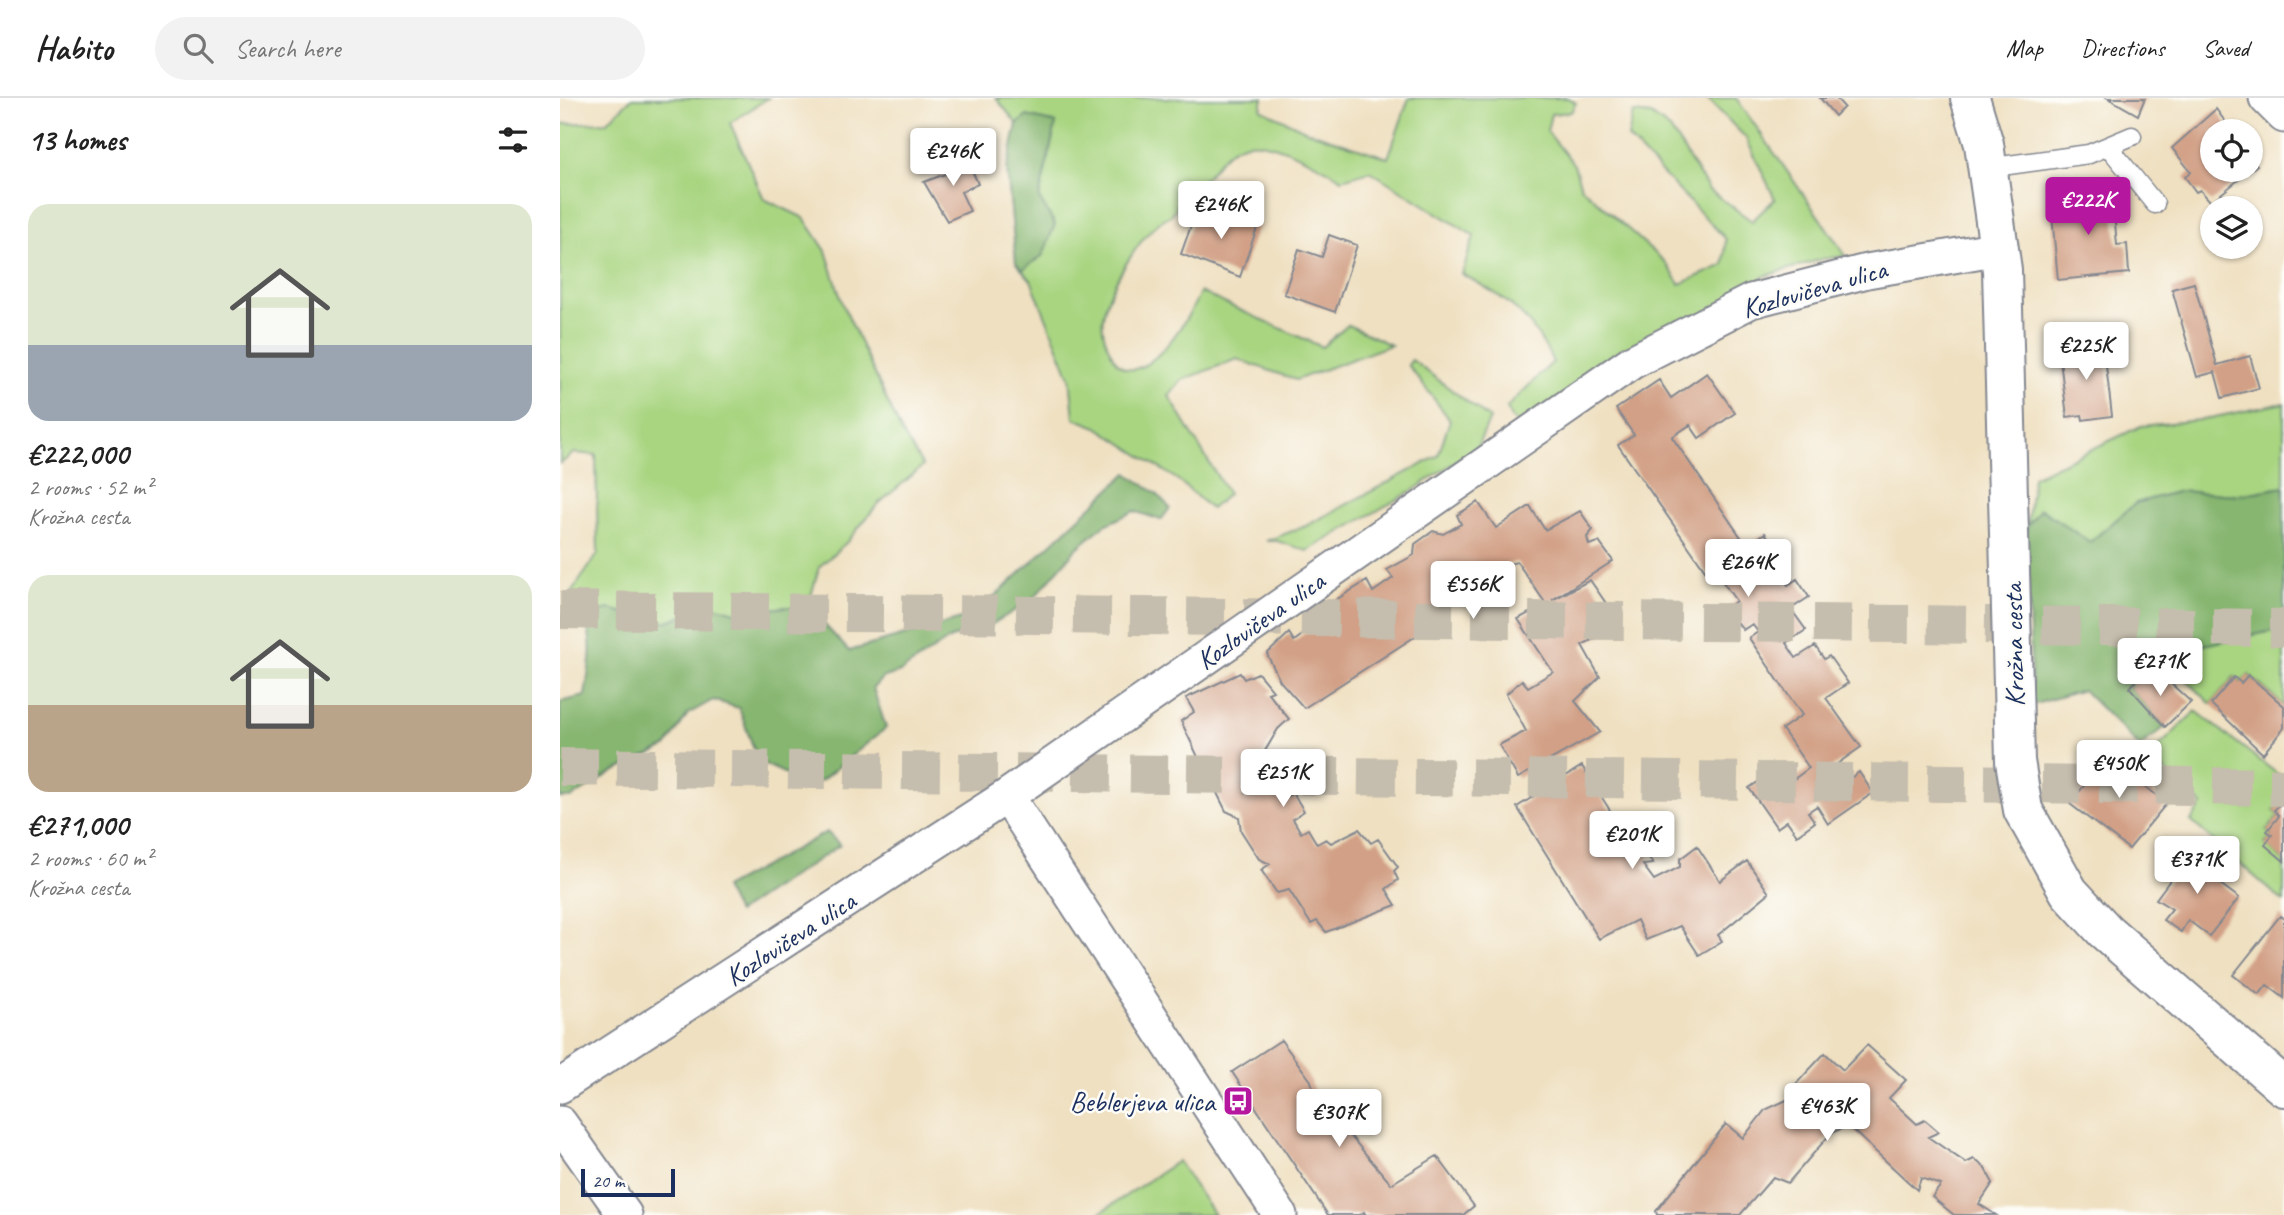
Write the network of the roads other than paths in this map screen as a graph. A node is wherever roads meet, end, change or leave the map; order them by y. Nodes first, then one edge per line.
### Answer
1 (1970, 98) edge
2 (2266, 98) edge
3 (2284, 116) edge
4 (2132, 136) dead end
5 (2108, 146) junction
6 (1987, 168) junction
7 (2155, 204) dead end
8 (1999, 248) junction
9 (1007, 796) junction
10 (560, 1086) edge
11 (2284, 1087) edge
12 (560, 1123) edge
13 (625, 1215) edge
14 (1280, 1215) edge

1 - 6 street, Krožna cesta
2 - 3 street
4 - 5 lane
5 - 6 lane
5 - 7 lane
6 - 8 street, Krožna cesta
8 - 9 street, Kozlovičeva ulica
8 - 11 street, Krožna cesta
9 - 10 street, Kozlovičeva ulica
9 - 14 street
12 - 13 street

